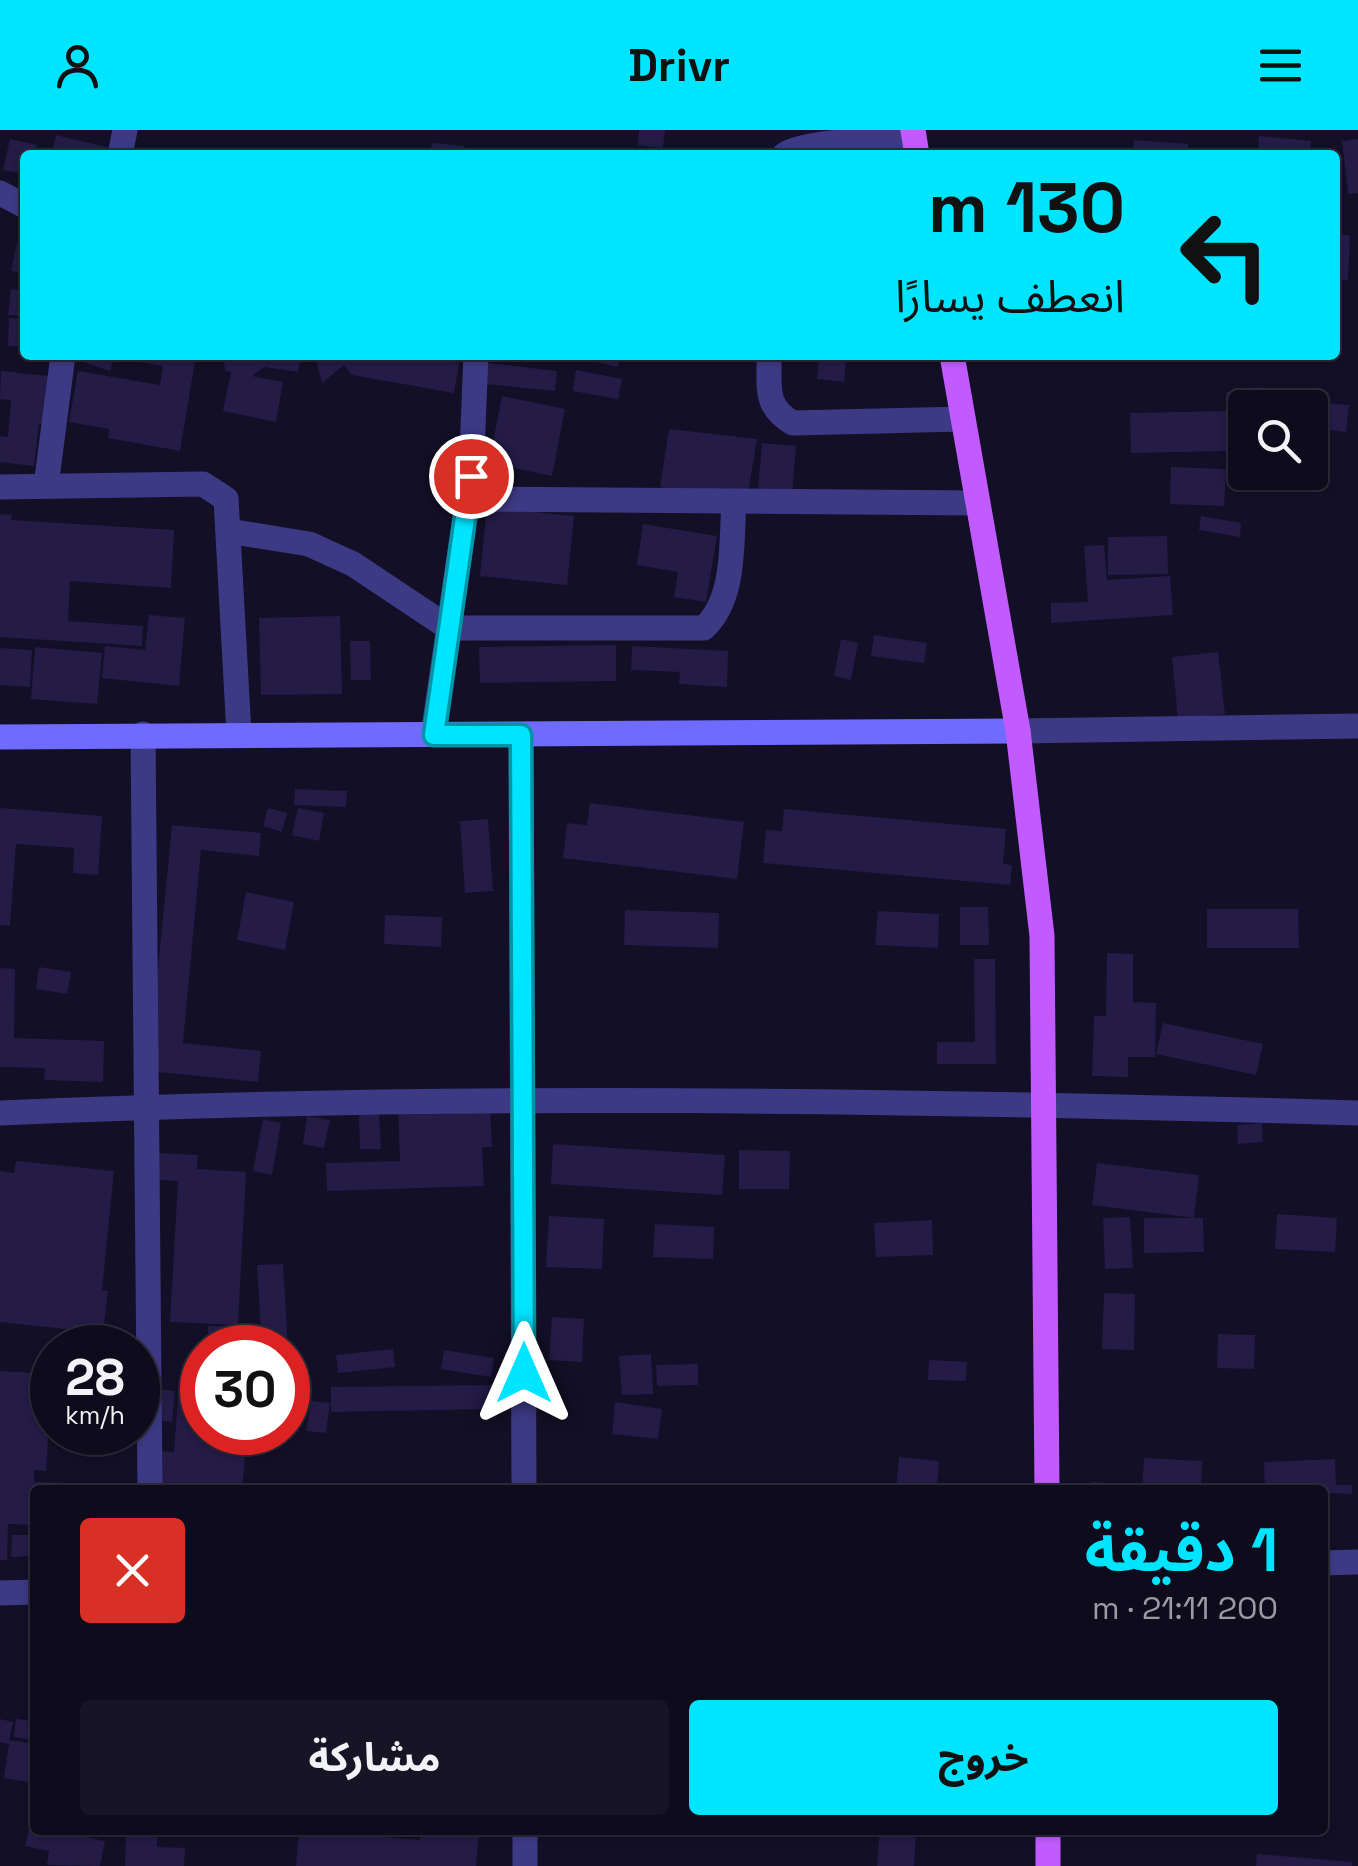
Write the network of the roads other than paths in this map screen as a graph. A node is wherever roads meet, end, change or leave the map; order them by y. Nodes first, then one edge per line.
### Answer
1 (914, 140) edge
2 (788, 150) edge
3 (62, 360) edge
4 (476, 360) edge
5 (770, 360) edge
6 (953, 360) edge
7 (963, 419) junction
8 (46, 486) junction
9 (0, 487) edge
10 (467, 499) junction
11 (734, 501) junction
12 (978, 502) junction
13 (228, 531) junction
14 (448, 628) junction
15 (1358, 726) edge
16 (1018, 730) junction
17 (143, 734) junction
18 (238, 734) junction
19 (434, 735) junction
20 (521, 735) junction
21 (0, 737) edge
22 (523, 1099) junction
23 (1045, 1104) junction
24 (147, 1107) junction
25 (1358, 1113) edge
26 (0, 1114) edge
27 (150, 1485) edge
28 (524, 1485) edge
29 (1046, 1485) edge
30 (1358, 1562) edge
31 (1328, 1564) edge
32 (30, 1592) edge
33 (0, 1593) edge
34 (525, 1835) edge
35 (1048, 1835) edge
36 (525, 1866) edge
37 (1048, 1866) edge

1 - 2 street
3 - 8 street
4 - 10 street
5 - 7 street
6 - 7 main road
7 - 12 main road
8 - 9 street
8 - 13 street
10 - 11 street
10 - 14 street
11 - 12 street
11 - 14 street
12 - 16 main road
13 - 14 street
13 - 18 street
14 - 19 street
15 - 16 street
16 - 20 main road
16 - 23 main road
17 - 18 main road
17 - 21 main road
17 - 24 street
18 - 19 main road
19 - 20 main road
20 - 22 street
22 - 23 street
22 - 24 street
22 - 28 street
23 - 25 street
23 - 29 main road
24 - 26 street
24 - 27 street
30 - 31 street
32 - 33 street
34 - 36 street
35 - 37 main road

